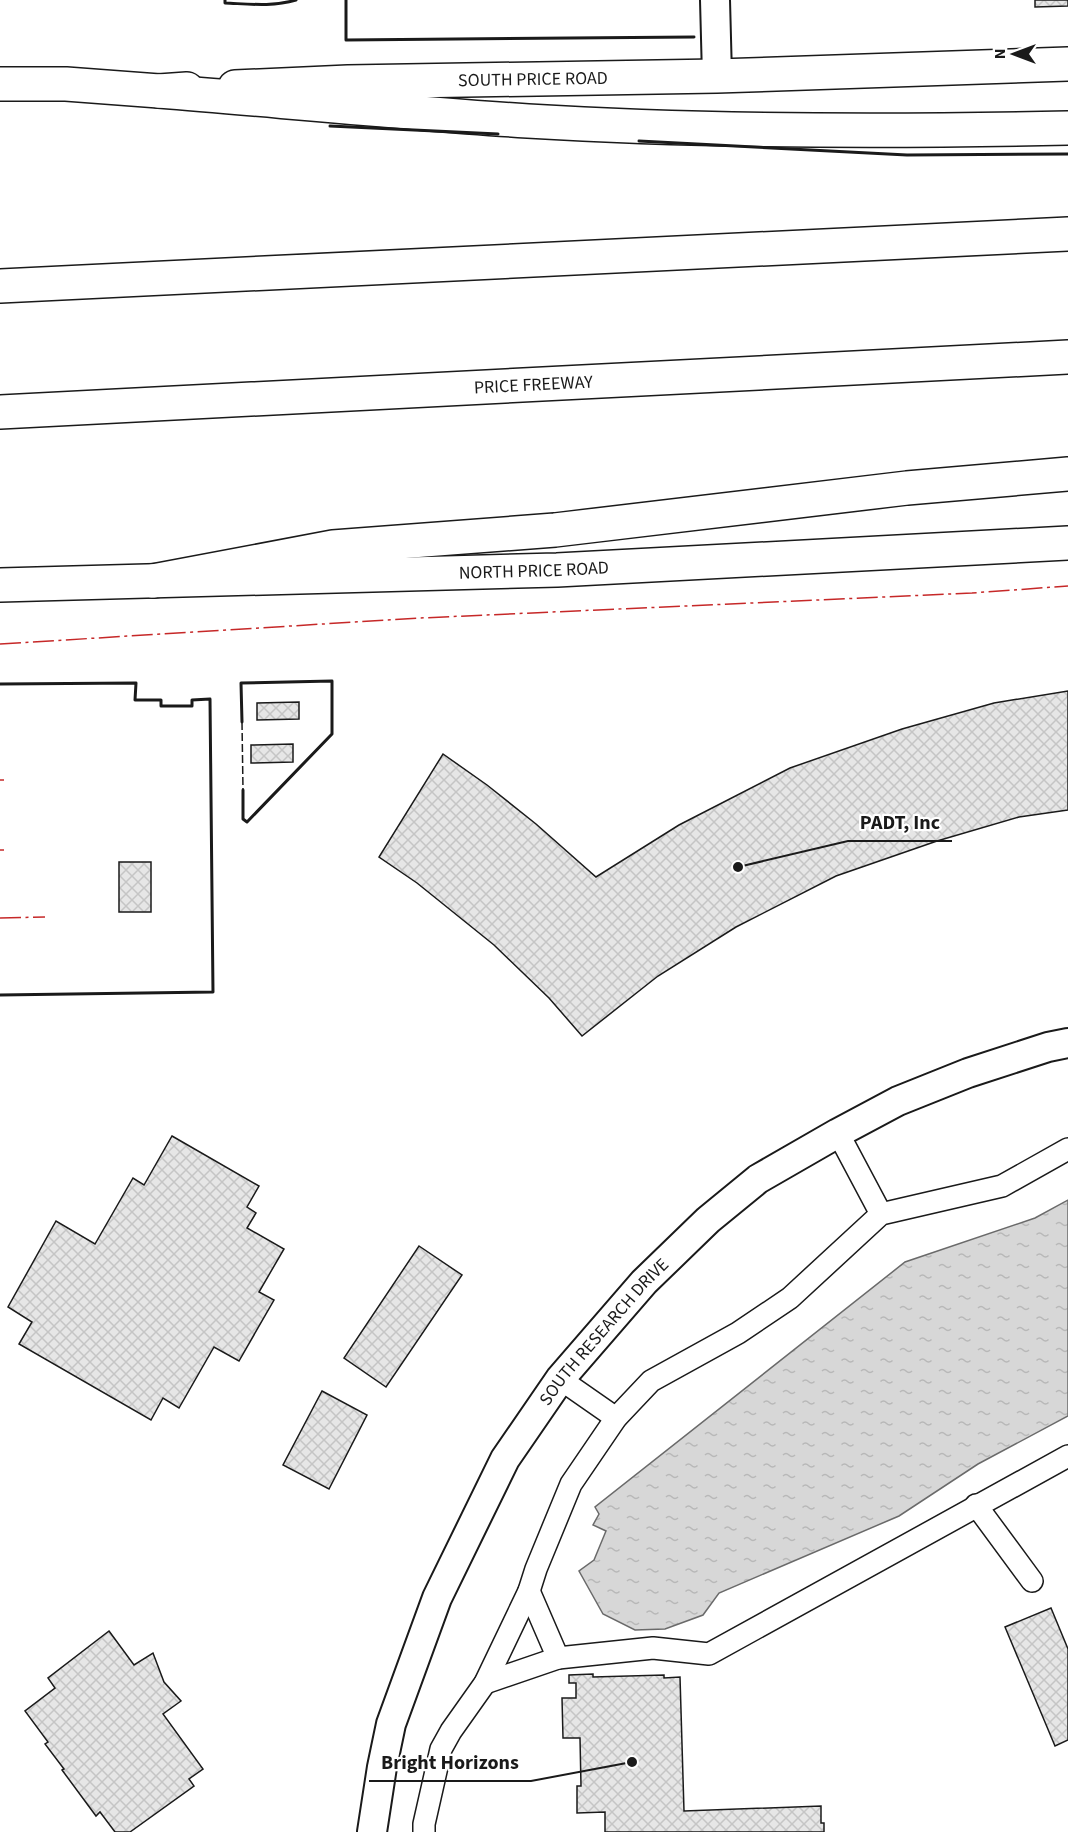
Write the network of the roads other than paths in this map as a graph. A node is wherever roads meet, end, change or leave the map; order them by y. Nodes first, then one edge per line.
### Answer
1 (715, 0) edge
2 (1068, 64) edge
3 (717, 76) junction
4 (0, 84) edge
5 (159, 90) junction
6 (1068, 128) edge
7 (1068, 234) edge
8 (0, 286) edge
9 (1068, 357) edge
10 (0, 412) edge
11 (1068, 474) edge
12 (1068, 543) edge
13 (153, 581) junction
14 (0, 585) edge
15 (1068, 1043) edge
16 (838, 1133) junction
17 (1068, 1149) edge
18 (881, 1214) junction
19 (560, 1379) junction
20 (616, 1418) junction
21 (1068, 1456) edge
22 (976, 1505) junction
23 (1032, 1581) dead end
24 (529, 1591) junction
25 (558, 1658) junction
26 (485, 1683) junction
27 (372, 1832) edge
28 (424, 1832) edge

1 - 3 street
2 - 3 main road, SOUTH PRICE ROAD
3 - 5 main road, SOUTH PRICE ROAD
4 - 5 main road, SOUTH PRICE ROAD
5 - 6 main road
7 - 8 main road
9 - 10 main road, PRICE FREEWAY
11 - 13 main road
12 - 13 main road, NORTH PRICE ROAD
13 - 14 main road, NORTH PRICE ROAD
15 - 16 street, SOUTH RESEARCH DRIVE
16 - 18 street
16 - 19 street, SOUTH RESEARCH DRIVE
17 - 18 street
18 - 20 street
19 - 20 street
19 - 27 street, SOUTH RESEARCH DRIVE
20 - 24 street
21 - 22 street
22 - 23 street
22 - 25 street
24 - 25 street
24 - 26 street
25 - 26 street
26 - 28 street

